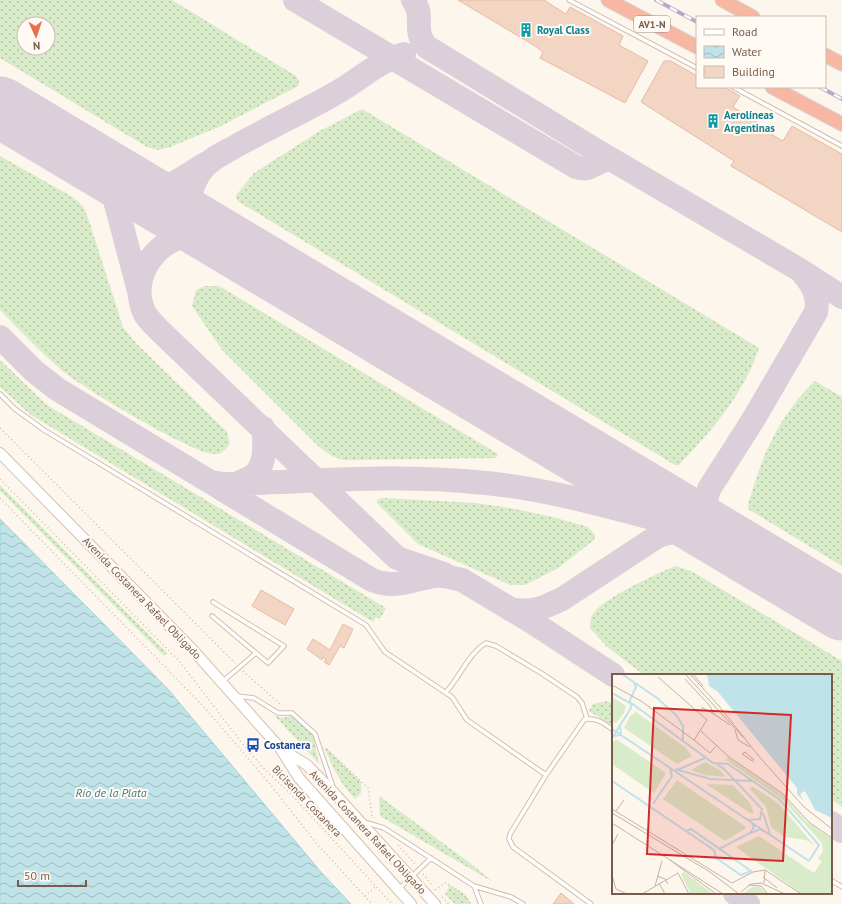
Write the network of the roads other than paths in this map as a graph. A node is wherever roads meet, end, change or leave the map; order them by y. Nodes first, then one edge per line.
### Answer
1 (569, 0) edge
2 (608, 0) edge
3 (722, 0) edge
4 (738, 0) edge
5 (751, 16) edge
6 (761, 16) edge
7 (696, 46) edge
8 (826, 56) edge
9 (842, 64) edge
10 (696, 67) edge
11 (735, 88) edge
12 (774, 88) edge
13 (842, 124) edge
14 (842, 146) edge
15 (0, 394) edge
16 (0, 453) edge
17 (213, 602) dead end
18 (212, 616) dead end
19 (256, 653) junction
20 (222, 682) junction
21 (446, 692) junction
22 (234, 696) junction
23 (587, 719) junction
24 (612, 729) edge
25 (280, 748) junction
26 (546, 775) junction
27 (336, 794) junction
28 (360, 820) junction
29 (431, 858) junction
30 (411, 877) junction
31 (832, 881) edge
32 (474, 886) junction
33 (842, 887) edge
34 (398, 890) junction
35 (411, 904) edge
36 (435, 904) edge
37 (481, 904) edge
38 (523, 904) edge
39 (592, 904) edge

1 - 10 lane
2 - 7 highway, AV1-N
3 - 5 highway
4 - 6 highway
8 - 9 highway
11 - 14 lane
12 - 13 highway
15 - 21 lane
16 - 20 main road, Avenida Costanera Rafael Obligado
17 - 19 lane
18 - 19 lane
19 - 20 lane
20 - 22 main road, Avenida Costanera Rafael Obligado
21 - 23 lane
21 - 26 lane
22 - 25 main road, Avenida Costanera Rafael Obligado
22 - 27 lane
23 - 24 lane
23 - 26 lane
25 - 27 main road, Avenida Costanera Rafael Obligado
25 - 34 main road, Avenida Costanera Rafael Obligado
26 - 39 lane
27 - 28 main road, Avenida Costanera Rafael Obligado
28 - 29 lane
28 - 30 main road, Avenida Costanera Rafael Obligado
29 - 30 lane
29 - 32 lane
30 - 34 lane
30 - 36 main road, Avenida Costanera Rafael Obligado
31 - 33 lane
32 - 37 lane
32 - 38 lane
34 - 35 main road, Avenida Costanera Rafael Obligado

